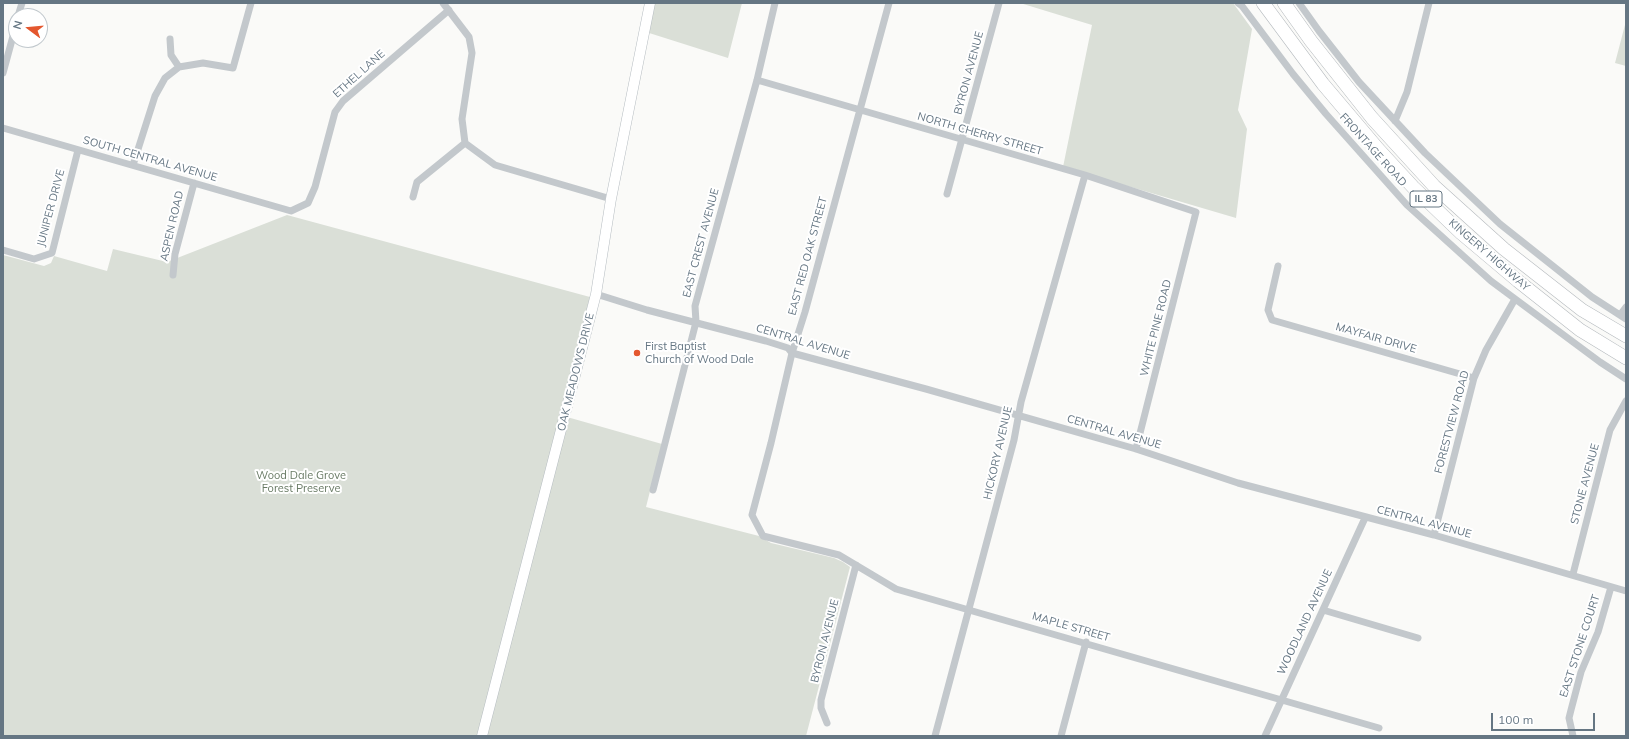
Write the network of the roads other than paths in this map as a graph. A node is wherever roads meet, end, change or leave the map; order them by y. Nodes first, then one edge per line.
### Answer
1 (251, 3) edge
2 (443, 3) edge
3 (650, 3) edge
4 (775, 3) edge
5 (888, 3) edge
6 (999, 3) edge
7 (1238, 3) edge
8 (1263, 3) edge
9 (1284, 3) edge
10 (1299, 3) edge
11 (1429, 3) edge
12 (449, 10) junction
13 (170, 39) dead end
14 (10, 48) edge
15 (179, 67) junction
16 (3, 73) edge
17 (757, 80) junction
18 (860, 111) junction
19 (1395, 121) junction
20 (3, 128) edge
21 (962, 139) junction
22 (465, 143) junction
23 (78, 150) junction
24 (133, 165) junction
25 (1085, 175) junction
26 (194, 183) junction
27 (947, 194) dead end
28 (413, 197) dead end
29 (611, 199) junction
30 (291, 211) joint
31 (1196, 212) joint
32 (3, 250) edge
33 (1278, 266) dead end
34 (173, 275) dead end
35 (596, 294) junction
36 (1515, 299) junction
37 (1626, 308) edge
38 (1623, 317) edge
39 (696, 322) junction
40 (1626, 336) edge
41 (792, 353) junction
42 (1626, 358) edge
43 (1474, 378) junction
44 (1626, 379) edge
45 (1626, 401) edge
46 (1019, 416) junction
47 (1136, 449) junction
48 (653, 490) dead end
49 (1365, 518) junction
50 (763, 536) joint
51 (1434, 536) junction
52 (856, 565) junction
53 (1573, 574) junction
54 (1611, 587) junction
55 (1626, 591) edge
56 (970, 610) junction
57 (1323, 610) junction
58 (1418, 638) dead end
59 (1086, 642) junction
60 (1282, 699) junction
61 (827, 723) dead end
62 (1379, 728) dead end
63 (482, 736) edge
64 (935, 736) edge
65 (1061, 736) edge
66 (1265, 736) edge
67 (1573, 736) edge

1 - 15 street
2 - 12 street
3 - 29 street, OAK MEADOWS DRIVE
4 - 17 street, EAST CREST AVENUE
5 - 18 street, EAST RED OAK STREET
6 - 21 street, BYRON AVENUE
7 - 36 street, FRONTAGE ROAD
8 - 42 highway, KINGERY HIGHWAY / IL 83
9 - 40 highway, KINGERY HIGHWAY / IL 83
10 - 19 street
11 - 19 street
12 - 22 street
12 - 30 street, ETHEL LANE
13 - 15 street
14 - 16 street
15 - 24 street
17 - 18 street, NORTH CHERRY STREET
17 - 39 street, EAST CREST AVENUE
18 - 21 street, NORTH CHERRY STREET
18 - 41 street, EAST RED OAK STREET
19 - 38 street
20 - 23 street, SOUTH CENTRAL AVENUE
21 - 25 street, NORTH CHERRY STREET
21 - 27 street, BYRON AVENUE
22 - 28 street
22 - 29 street
23 - 24 street, SOUTH CENTRAL AVENUE
23 - 32 street, JUNIPER DRIVE
24 - 26 street, SOUTH CENTRAL AVENUE
25 - 31 street, NORTH CHERRY STREET
25 - 46 street, HICKORY AVENUE
26 - 30 street, SOUTH CENTRAL AVENUE
26 - 34 street, ASPEN ROAD
29 - 35 street, OAK MEADOWS DRIVE
31 - 47 street, WHITE PINE ROAD
33 - 43 street, MAYFAIR DRIVE
35 - 39 street, CENTRAL AVENUE
35 - 63 street, OAK MEADOWS DRIVE
36 - 43 street, FORESTVIEW ROAD
36 - 44 street, FRONTAGE ROAD
37 - 38 street
39 - 41 street, CENTRAL AVENUE
39 - 48 street, EAST CREST AVENUE
41 - 46 street, CENTRAL AVENUE
41 - 50 street, EAST RED OAK STREET
43 - 51 street, FORESTVIEW ROAD
45 - 53 street, STONE AVENUE
46 - 47 street, CENTRAL AVENUE
46 - 56 street, HICKORY AVENUE
47 - 49 street, CENTRAL AVENUE
49 - 51 street, CENTRAL AVENUE
49 - 57 street, WOODLAND AVENUE
50 - 52 street, MAPLE STREET
51 - 53 street, CENTRAL AVENUE
52 - 56 street, MAPLE STREET
52 - 61 street, BYRON AVENUE
53 - 54 street, CENTRAL AVENUE
54 - 55 street, CENTRAL AVENUE
54 - 67 street, EAST STONE COURT
56 - 59 street, MAPLE STREET
56 - 64 street, HICKORY AVENUE
57 - 58 street
57 - 60 street, WOODLAND AVENUE
59 - 60 street, MAPLE STREET
59 - 65 street
60 - 62 street, MAPLE STREET
60 - 66 street, WOODLAND AVENUE

